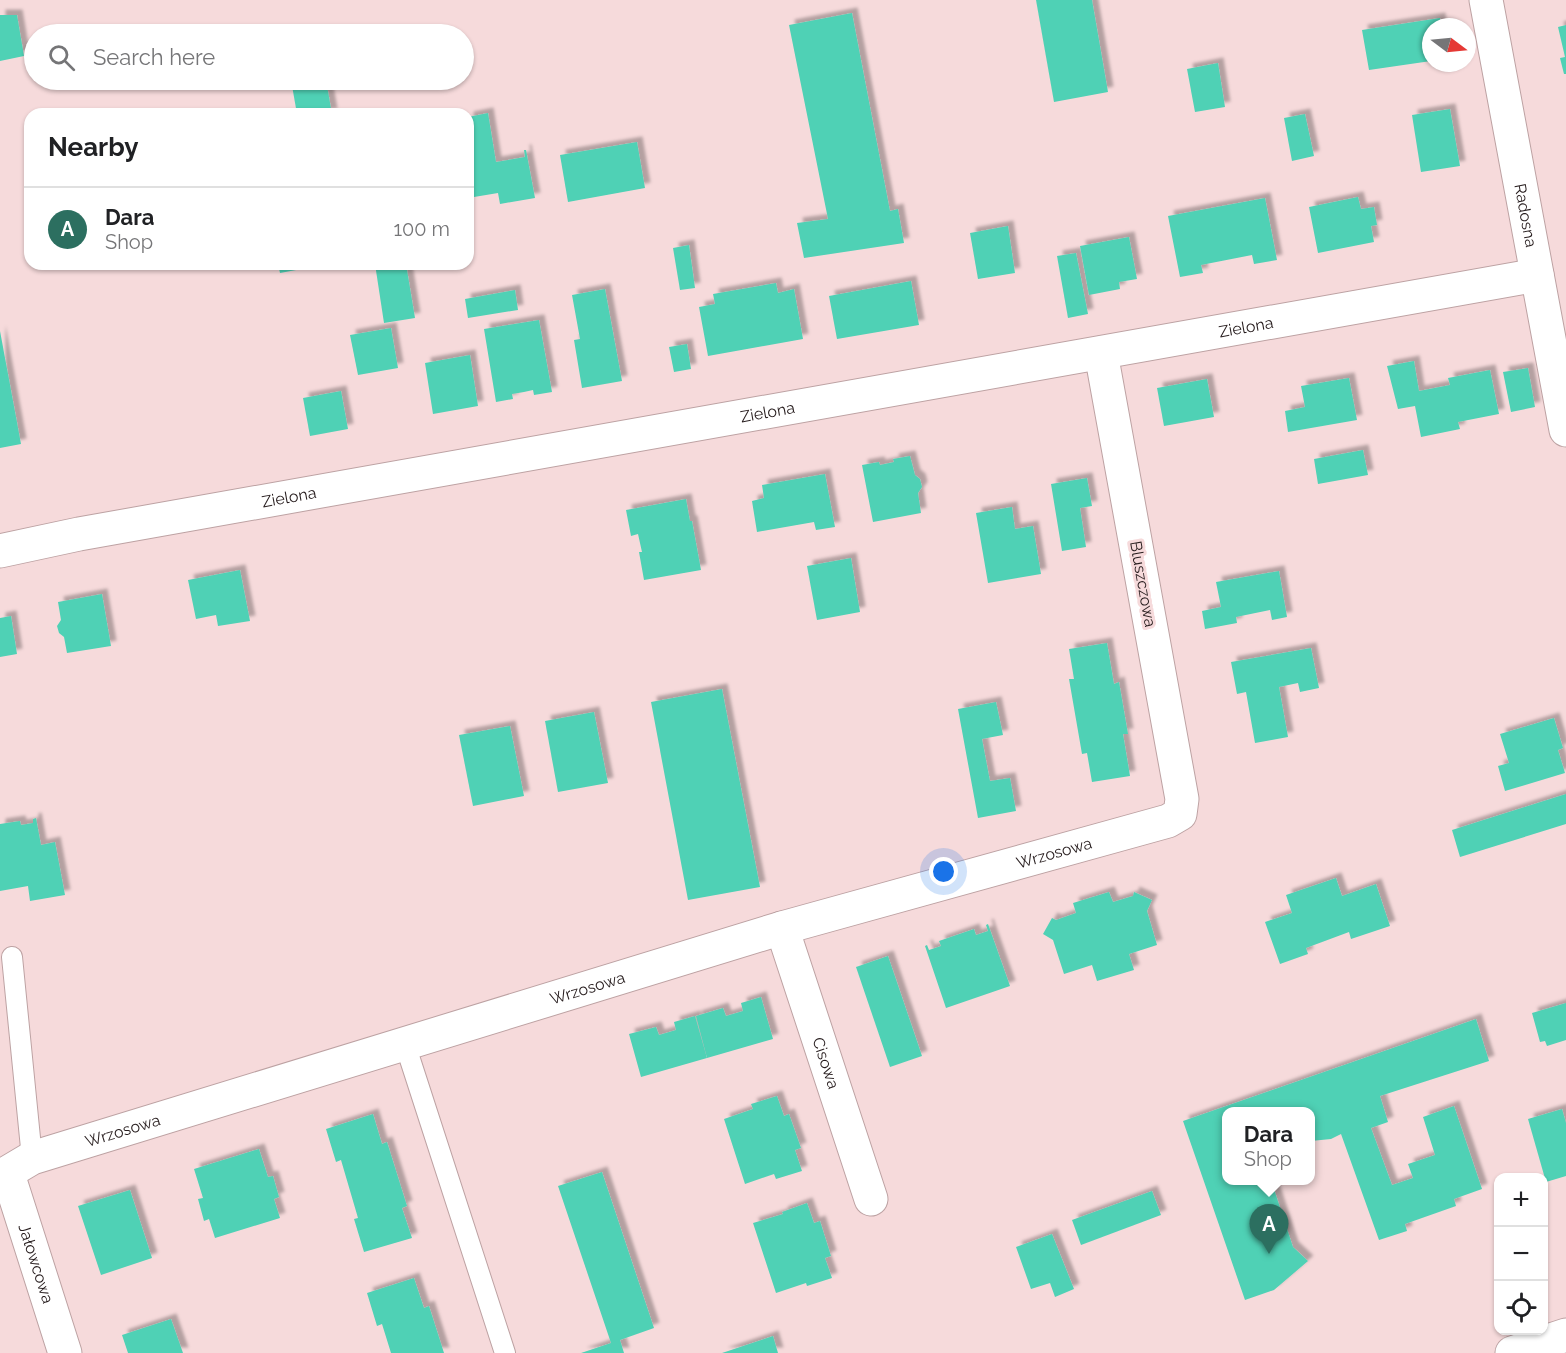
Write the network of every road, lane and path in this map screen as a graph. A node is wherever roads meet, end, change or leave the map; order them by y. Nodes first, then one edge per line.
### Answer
1 (1486, 0) edge
2 (1537, 275) junction
3 (1554, 306) edge
4 (1101, 353) junction
5 (1566, 430) edge
6 (0, 551) edge
7 (1180, 814) joint
8 (782, 928) junction
9 (12, 957) dead end
10 (405, 1044) junction
11 (13, 1170) edge
12 (871, 1198) dead end
13 (1566, 1335) edge
14 (65, 1353) edge
15 (505, 1353) edge
16 (1512, 1353) edge

1 - 2 street, Radosna
2 - 3 street, Radosna
2 - 4 street, Zielona
3 - 5 street, Radosna
4 - 6 street, Zielona
4 - 7 street, Bluszczowa
7 - 8 street, Wrzosowa
8 - 10 street, Wrzosowa
8 - 12 street, Cisowa
9 - 11 lane
10 - 11 street, Wrzosowa
10 - 15 lane
11 - 14 street, Jałowcowa
13 - 16 street

